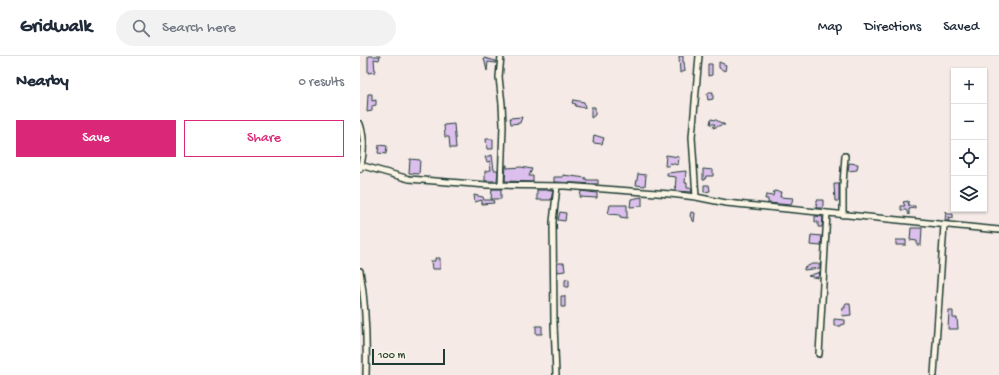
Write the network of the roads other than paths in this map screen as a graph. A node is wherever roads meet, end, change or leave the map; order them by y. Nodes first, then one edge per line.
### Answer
1 (501, 56) edge
2 (699, 56) edge
3 (360, 124) edge
4 (845, 156) dead end
5 (360, 167) edge
6 (501, 185) junction
7 (557, 186) junction
8 (696, 197) junction
9 (827, 213) junction
10 (843, 215) junction
11 (944, 225) junction
12 (999, 230) edge
13 (360, 271) edge
14 (819, 354) dead end
15 (366, 375) edge
16 (556, 375) edge
17 (934, 375) edge

1 - 6 street
2 - 8 street
3 - 5 street
4 - 10 street
5 - 6 street
6 - 7 street
7 - 8 street
7 - 16 street
8 - 9 street
9 - 10 street
9 - 14 street
10 - 11 street
11 - 12 street
11 - 17 street
13 - 15 street

